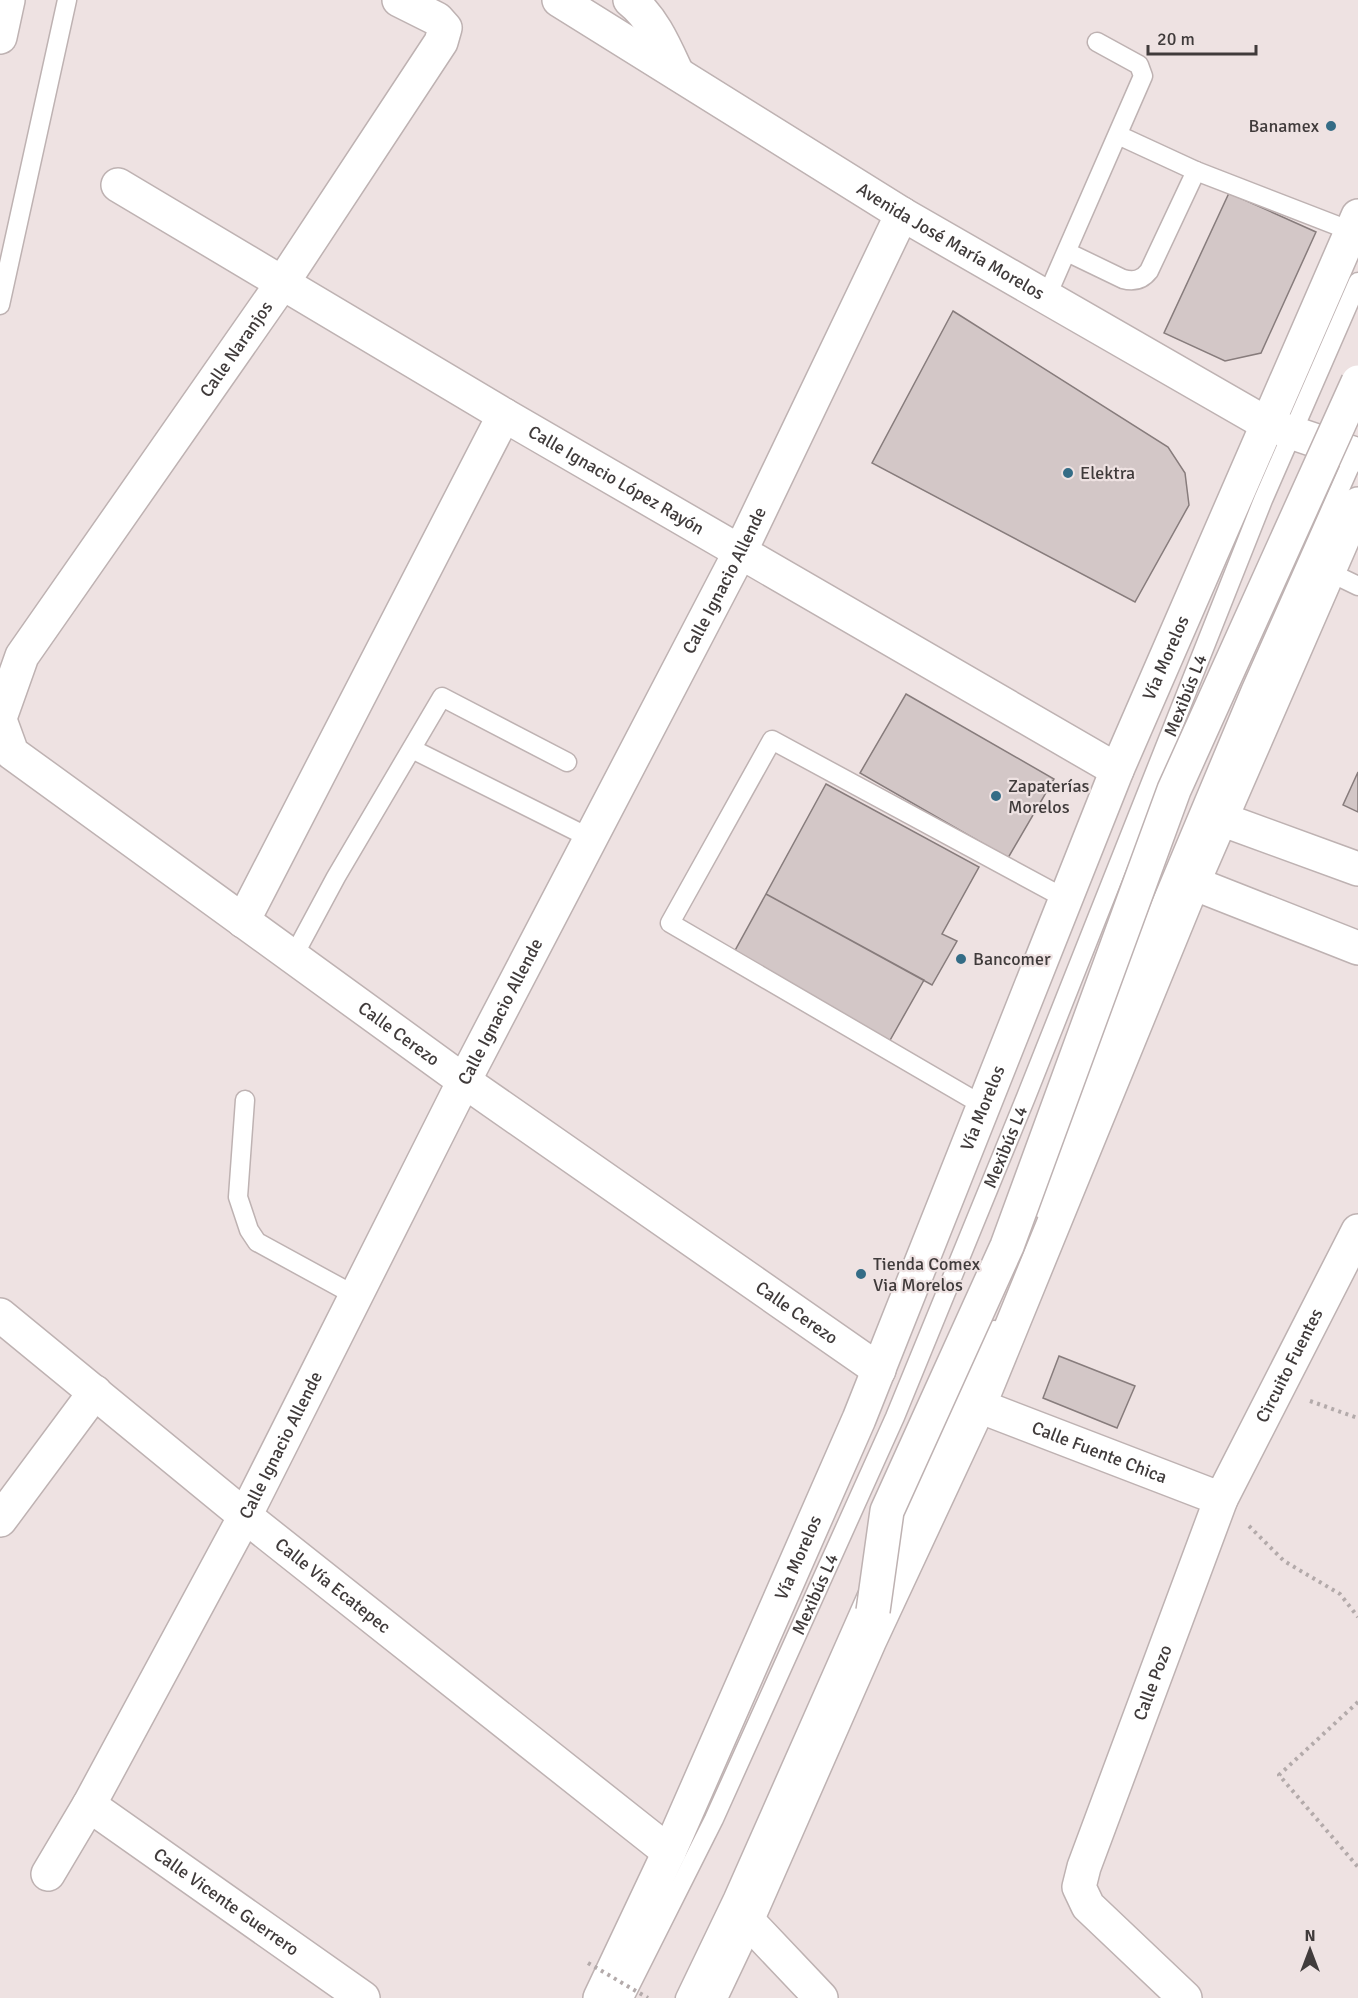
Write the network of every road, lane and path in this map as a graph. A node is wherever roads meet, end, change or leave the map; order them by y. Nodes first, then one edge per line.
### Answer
1 (8, 0) edge
2 (67, 0) edge
3 (399, 0) edge
4 (559, 0) edge
5 (630, 0) edge
6 (0, 37) edge
7 (1097, 42) dead end
8 (677, 73) junction
9 (1118, 135) junction
10 (1196, 171) junction
11 (118, 184) dead end
12 (902, 214) junction
13 (1355, 223) edge
14 (1067, 252) junction
15 (283, 282) junction
16 (1358, 282) edge
17 (1046, 298) junction
18 (0, 304) edge
19 (1358, 382) edge
20 (504, 416) junction
21 (1280, 428) junction
22 (1357, 453) edge
23 (1358, 504) edge
24 (740, 552) junction
25 (1329, 572) junction
26 (1358, 586) edge
27 (0, 719) edge
28 (412, 749) junction
29 (567, 762) dead end
30 (1117, 770) junction
31 (1221, 819) junction
32 (590, 838) junction
33 (1358, 869) edge
34 (1193, 883) junction
35 (1066, 899) junction
36 (243, 921) junction
37 (1358, 948) edge
38 (293, 957) junction
39 (464, 1081) junction
40 (245, 1100) dead end
41 (984, 1106) junction
42 (1358, 1231) edge
43 (356, 1296) junction
44 (0, 1315) edge
45 (879, 1370) junction
46 (1279, 1389) junction
47 (95, 1392) junction
48 (979, 1406) junction
49 (1358, 1418) edge
50 (1221, 1499) junction
51 (245, 1516) junction
52 (0, 1520) edge
53 (1358, 1617) edge
54 (869, 1642) junction
55 (1358, 1702) edge
56 (89, 1805) junction
57 (669, 1852) junction
58 (1358, 1867) edge
59 (48, 1875) dead end
60 (747, 1920) junction
61 (588, 1963) dead end
62 (363, 1998) edge
63 (600, 1998) edge
64 (624, 1998) edge
65 (648, 1998) edge
66 (685, 1998) edge
67 (710, 1998) edge
68 (821, 1998) edge
69 (1185, 1998) edge

1 - 6 main road
2 - 18 lane
3 - 15 main road, Calle Naranjos
4 - 8 main road, Avenida José María Morelos
5 - 8 main road
7 - 9 lane
8 - 12 main road, Avenida José María Morelos
9 - 10 lane
9 - 14 lane
10 - 13 lane
10 - 14 lane
11 - 15 main road, Calle Ignacio López Rayón
12 - 17 main road, Avenida José María Morelos
12 - 24 main road, Calle Ignacio Allende
13 - 21 main road, Vía Morelos
14 - 17 lane
15 - 20 main road, Calle Ignacio López Rayón
15 - 27 main road, Calle Naranjos
16 - 21 lane, Mexibús L4
17 - 21 main road, Avenida José María Morelos
19 - 54 main road, bridge
20 - 24 main road, Calle Ignacio López Rayón
20 - 36 main road
21 - 22 main road, Avenida José María Morelos
21 - 30 main road, Vía Morelos
21 - 64 lane, Mexibús L4
22 - 66 lane
23 - 25 main road
24 - 30 main road, Calle Ignacio López Rayón
24 - 32 main road, Calle Ignacio Allende
25 - 26 lane
25 - 31 main road
27 - 36 main road, Calle Cerezo
28 - 29 lane
28 - 32 lane
28 - 38 lane
30 - 35 main road, Vía Morelos
31 - 33 main road
31 - 34 main road
32 - 39 main road, Calle Ignacio Allende
34 - 37 main road
34 - 48 main road
35 - 41 main road, Vía Morelos
35 - 41 lane
36 - 38 main road, Calle Cerezo
38 - 39 main road, Calle Cerezo
39 - 43 main road, Calle Ignacio Allende
39 - 45 main road, Calle Cerezo
40 - 43 lane
41 - 45 main road, Vía Morelos
42 - 46 main road, Circuito Fuentes
43 - 51 main road, Calle Ignacio Allende
44 - 47 main road, Calle Vía Ecatepec
45 - 57 main road, Vía Morelos
46 - 49 path
46 - 50 main road, Circuito Fuentes
47 - 51 main road, Calle Vía Ecatepec
47 - 52 main road
48 - 50 main road, Calle Fuente Chica
48 - 54 main road
50 - 53 path
50 - 69 main road, Calle Pozo
51 - 56 main road, Calle Ignacio Allende
51 - 57 main road, Calle Vía Ecatepec
54 - 60 main road
55 - 58 path
56 - 59 main road, Calle Ignacio Allende
56 - 62 main road, Calle Vicente Guerrero
57 - 63 main road, Vía Morelos
60 - 67 main road
60 - 68 main road
61 - 65 path, bridge

